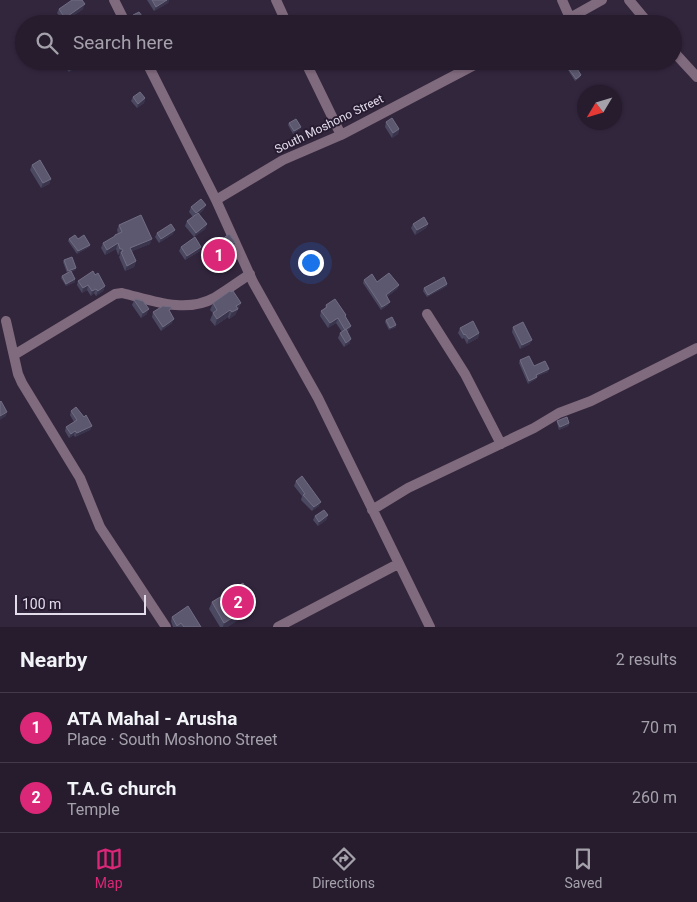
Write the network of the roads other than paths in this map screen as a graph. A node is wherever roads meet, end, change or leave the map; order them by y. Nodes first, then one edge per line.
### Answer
1 (114, 0) edge
2 (276, 0) edge
3 (562, 0) edge
4 (602, 0) edge
5 (629, 0) edge
6 (122, 15) edge
7 (283, 15) edge
8 (569, 15) edge
9 (575, 15) edge
10 (642, 15) edge
11 (682, 61) edge
12 (151, 70) edge
13 (309, 70) edge
14 (465, 70) edge
15 (697, 77) edge
16 (341, 135) junction
17 (216, 200) junction
18 (250, 274) junction
19 (427, 314) dead end
20 (6, 321) dead end
21 (697, 348) edge
22 (14, 355) junction
23 (501, 444) junction
24 (372, 510) junction
25 (398, 564) junction
26 (166, 627) edge
27 (278, 627) edge
28 (430, 627) edge

1 - 6 street
2 - 7 street
3 - 8 street
4 - 9 street
5 - 10 street
11 - 15 street
12 - 17 street
13 - 16 street
14 - 16 street, South Moshono Street
16 - 17 street, South Moshono Street
17 - 18 street
18 - 22 street
18 - 24 street
19 - 23 street
20 - 22 street
21 - 23 street
22 - 26 street
23 - 24 street
24 - 25 street
25 - 27 street
25 - 28 street

